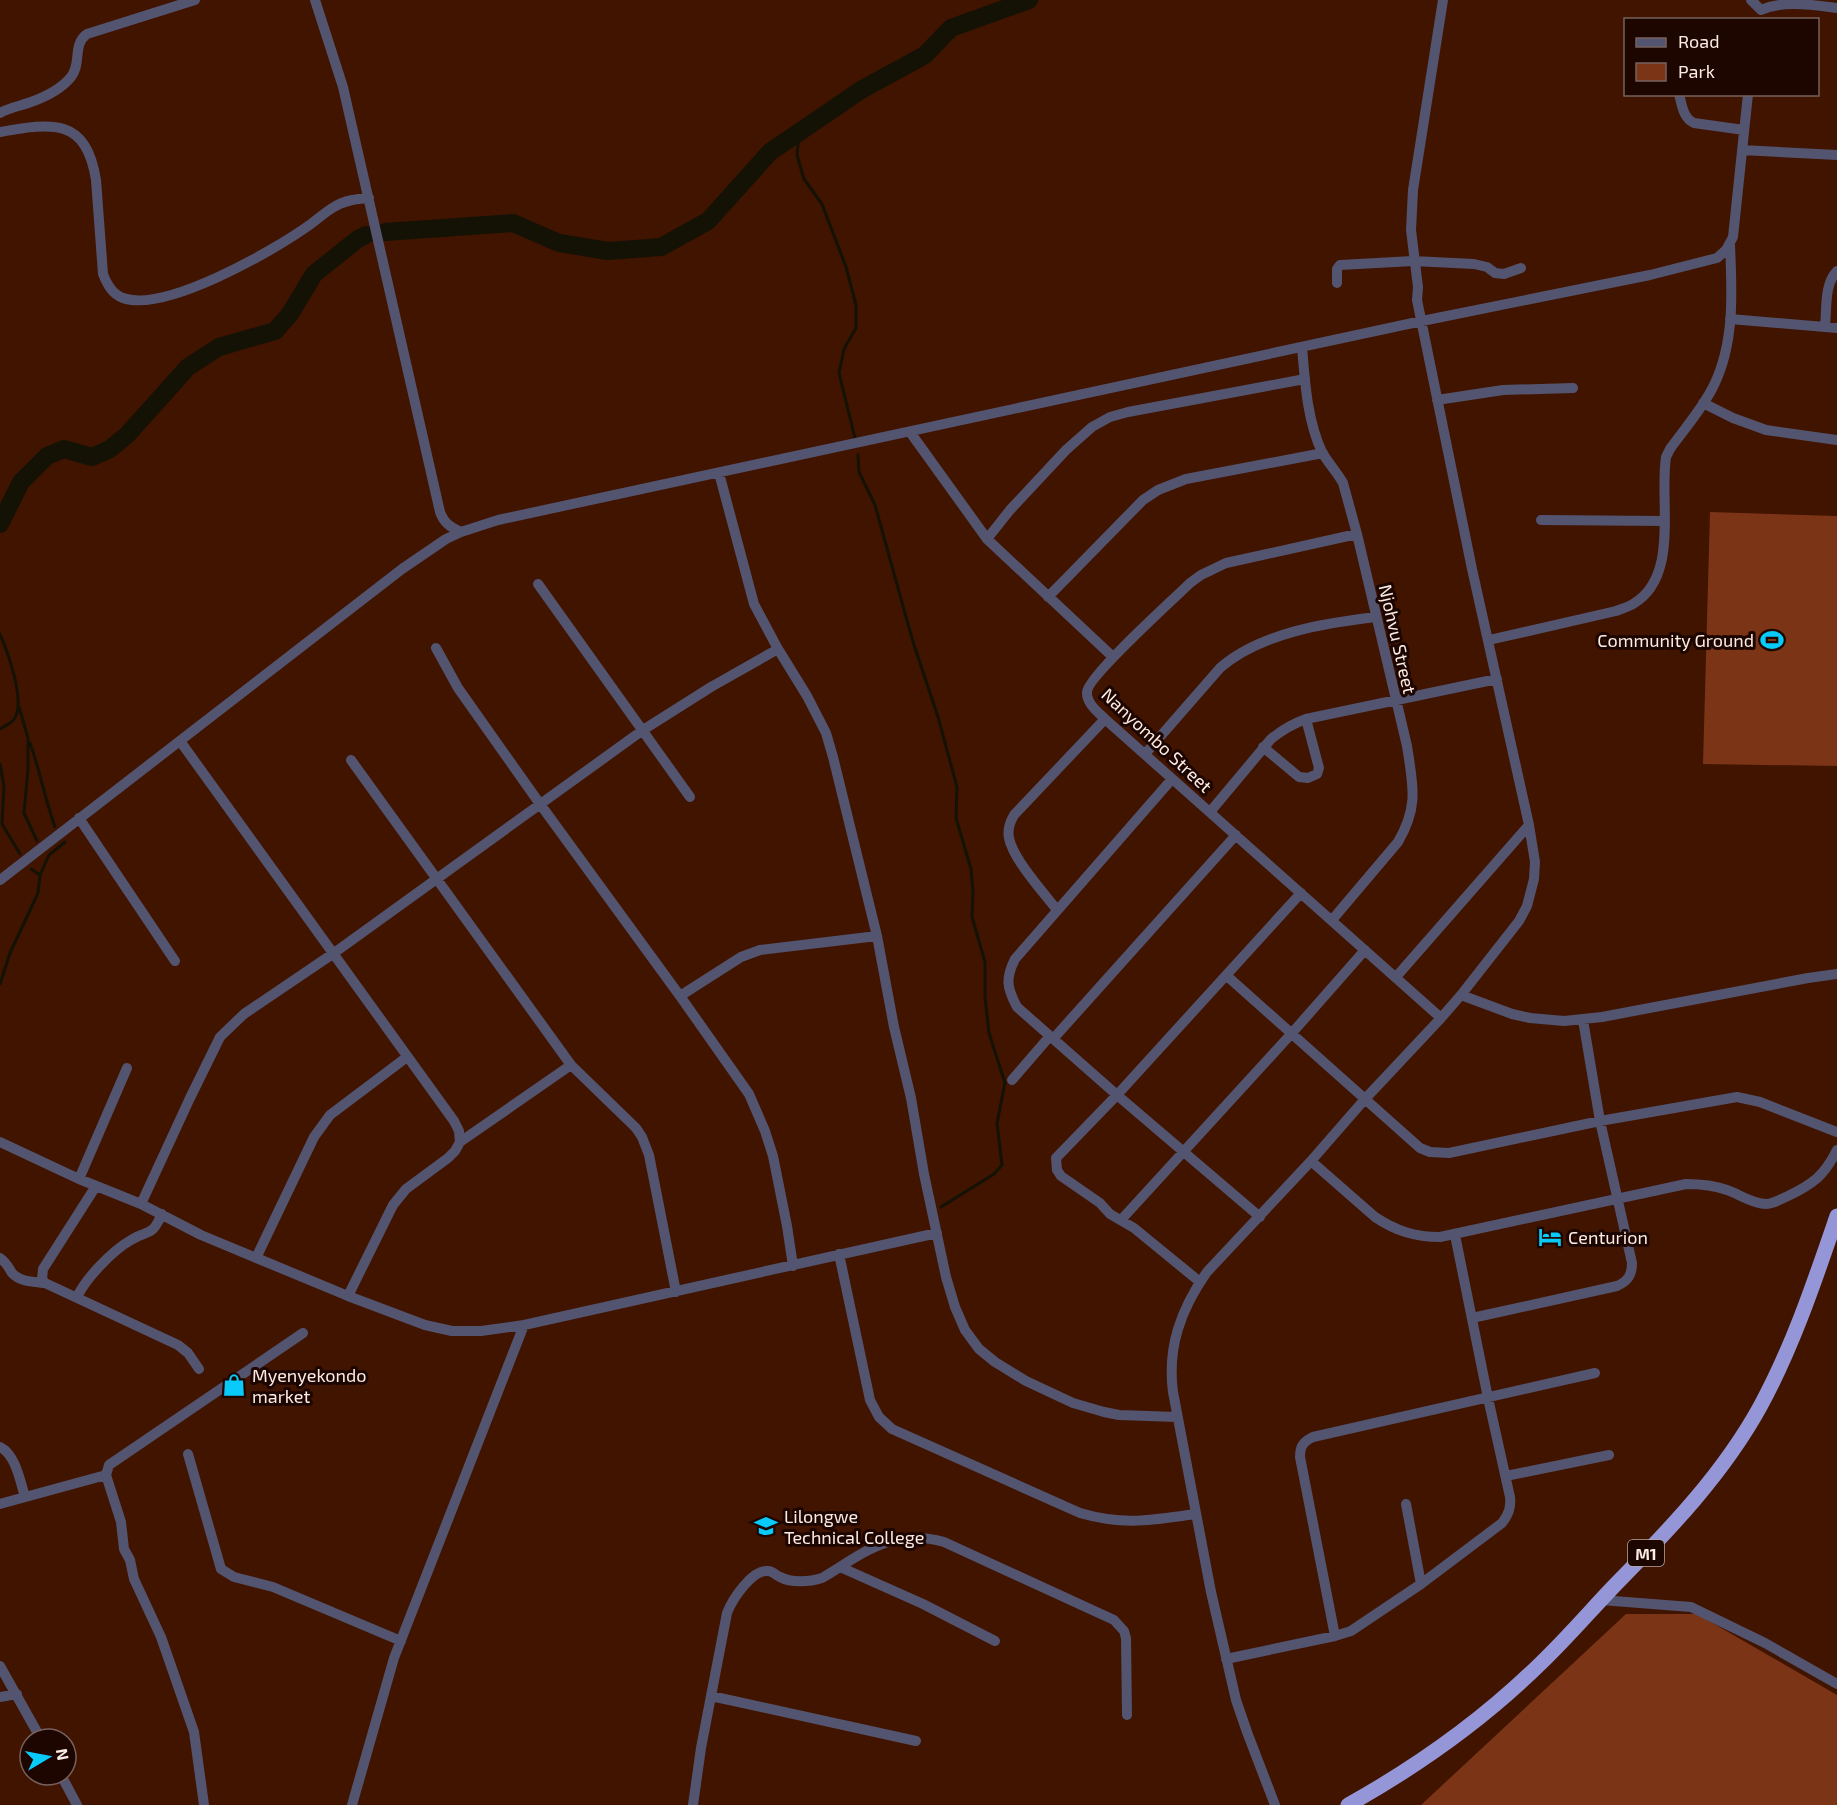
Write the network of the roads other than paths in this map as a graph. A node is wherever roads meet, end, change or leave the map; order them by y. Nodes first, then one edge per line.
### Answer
1 (195, 0) edge
2 (315, 0) edge
3 (1443, 0) edge
4 (1751, 0) edge
5 (1813, 2) edge
6 (1837, 8) edge
7 (1759, 15) edge
8 (1680, 96) edge
9 (1748, 96) edge
10 (0, 113) edge
11 (1744, 130) junction
12 (0, 132) edge
13 (1742, 150) junction
14 (1837, 155) edge
15 (369, 198) junction
16 (1730, 244) junction
17 (1413, 261) junction
18 (1521, 268) dead end
19 (1837, 271) edge
20 (1337, 283) dead end
21 (1730, 319) junction
22 (1422, 321) junction
23 (1825, 326) junction
24 (1837, 328) edge
25 (1302, 347) junction
26 (1305, 379) junction
27 (1573, 388) dead end
28 (1437, 400) junction
29 (1703, 403) junction
30 (910, 432) junction
31 (1837, 440) edge
32 (1323, 453) junction
33 (718, 473) junction
34 (1541, 520) dead end
35 (1664, 521) junction
36 (461, 532) junction
37 (1357, 534) junction
38 (987, 539) junction
39 (538, 584) dead end
40 (1048, 597) junction
41 (1376, 617) junction
42 (1489, 640) junction
43 (436, 648) dead end
44 (778, 649) junction
45 (1113, 657) junction
46 (1497, 679) junction
47 (1396, 699) junction
48 (1105, 719) junction
49 (1306, 719) junction
50 (643, 730) junction
51 (180, 741) junction
52 (1263, 747) junction
53 (1145, 754) junction
54 (351, 760) dead end
55 (1172, 779) junction
56 (690, 797) dead end
57 (540, 804) junction
58 (1210, 812) junction
59 (79, 818) junction
60 (1529, 825) junction
61 (1236, 835) junction
62 (436, 878) junction
63 (0, 880) edge
64 (1301, 893) junction
65 (1057, 910) junction
66 (1332, 920) junction
67 (877, 936) junction
68 (1365, 950) junction
69 (334, 953) junction
70 (175, 961) dead end
71 (1837, 974) edge
72 (1227, 976) junction
73 (1396, 977) junction
74 (1461, 995) junction
75 (680, 996) junction
76 (1441, 1018) junction
77 (1583, 1020) junction
78 (1292, 1033) junction
79 (1051, 1038) junction
80 (407, 1057) junction
81 (570, 1065) junction
82 (128, 1068) dead end
83 (1012, 1080) dead end
84 (1117, 1095) junction
85 (1365, 1099) junction
86 (1600, 1121) junction
87 (1837, 1132) edge
88 (0, 1142) edge
89 (460, 1142) junction
90 (1837, 1150) edge
91 (1183, 1151) junction
92 (1311, 1161) junction
93 (78, 1179) junction
94 (96, 1186) junction
95 (1617, 1199) junction
96 (141, 1204) junction
97 (162, 1214) junction
98 (1837, 1216) edge
99 (1260, 1217) junction
100 (1121, 1220) junction
101 (937, 1233) junction
102 (1455, 1235) junction
103 (839, 1254) junction
104 (0, 1258) edge
105 (256, 1258) junction
106 (793, 1266) junction
107 (1200, 1282) junction
108 (45, 1283) junction
109 (676, 1292) junction
110 (348, 1296) junction
111 (77, 1298) junction
112 (1472, 1318) junction
113 (524, 1325) junction
114 (303, 1332) dead end
115 (199, 1369) dead end
116 (1595, 1373) dead end
117 (1488, 1398) junction
118 (1177, 1417) junction
119 (0, 1448) edge
120 (188, 1454) dead end
121 (1609, 1455) dead end
122 (106, 1475) junction
123 (1506, 1476) junction
124 (25, 1497) junction
125 (0, 1504) edge
126 (1406, 1504) dead end
127 (1196, 1514) junction
128 (840, 1567) junction
129 (1421, 1584) junction
130 (1601, 1600) junction
131 (1335, 1636) junction
132 (401, 1641) junction
133 (995, 1641) dead end
134 (1226, 1659) junction
135 (0, 1666) edge
136 (1837, 1684) edge
137 (16, 1694) junction
138 (711, 1696) junction
139 (0, 1697) edge
140 (1127, 1715) dead end
141 (34, 1727) edge
142 (916, 1741) dead end
143 (67, 1787) edge
144 (77, 1805) edge
145 (204, 1805) edge
146 (352, 1805) edge
147 (693, 1805) edge
148 (1275, 1805) edge
149 (1348, 1805) edge

1 - 10 street
2 - 15 street
3 - 17 street
4 - 7 street
5 - 6 street
5 - 7 street
8 - 11 street
9 - 11 street
11 - 13 street
12 - 15 street
13 - 14 street
13 - 16 street
15 - 36 street
16 - 21 street
16 - 22 street
17 - 18 street
17 - 20 street
17 - 22 street
19 - 23 street
21 - 23 street
21 - 29 street
22 - 25 street
22 - 28 street
23 - 24 street
25 - 26 street, Njohvu Street
25 - 30 street
26 - 32 street, Njohvu Street
26 - 38 street
27 - 28 street
28 - 42 street
29 - 31 street
29 - 35 street
30 - 33 street
30 - 38 street, Nanyombo Street
32 - 37 street, Njohvu Street
32 - 40 street
33 - 36 street
33 - 44 street
34 - 35 street
35 - 42 street
36 - 51 street
37 - 41 street, Njohvu Street
37 - 45 street
38 - 40 street, Nanyombo Street
39 - 50 street
40 - 45 street, Nanyombo Street
41 - 47 street, Njohvu Street
41 - 53 street
42 - 46 street
43 - 57 street
44 - 50 street
44 - 67 street
45 - 48 street, Nanyombo Street
46 - 47 street
46 - 60 street
47 - 49 street
47 - 66 street, Njohvu Street
48 - 53 street, Nanyombo Street
48 - 65 street
49 - 52 street
49 - 52 street
50 - 56 street
50 - 57 street
51 - 59 street
51 - 69 street
52 - 58 street
53 - 55 street, Nanyombo Street
54 - 62 street
55 - 58 street, Nanyombo Street
55 - 65 street
57 - 62 street
57 - 75 street
58 - 61 street, Nanyombo Street
59 - 63 street
59 - 70 street
60 - 73 street
60 - 74 street
61 - 64 street, Nanyombo Street
61 - 79 street
62 - 69 street
62 - 81 street
64 - 66 street, Nanyombo Street
64 - 72 street
65 - 79 street
66 - 68 street, Nanyombo Street
67 - 75 street
67 - 101 street
68 - 73 street, Nanyombo Street
68 - 78 street
69 - 80 street
69 - 96 street
71 - 77 street
72 - 78 street
72 - 84 street
73 - 76 street, Nanyombo Street
74 - 76 street
74 - 77 street
75 - 106 street
76 - 85 street
77 - 86 street
78 - 85 street
78 - 91 street
79 - 83 street
79 - 84 street
80 - 89 street
80 - 105 street
81 - 89 street
81 - 109 street
82 - 93 street
84 - 91 street
84 - 100 street
85 - 86 street
85 - 92 street
86 - 87 street
86 - 95 street
88 - 93 street
89 - 110 street
90 - 95 street
91 - 99 street
91 - 100 street
92 - 99 street
92 - 102 street
93 - 94 street
94 - 96 street
94 - 108 street
95 - 102 street
95 - 112 street
96 - 97 street
97 - 105 street
97 - 111 street
98 - 130 highway, M1
99 - 107 street
100 - 107 street
101 - 103 street
101 - 118 street
102 - 112 street
103 - 106 street
103 - 127 street
104 - 108 street
105 - 110 street
106 - 109 street
107 - 118 street
108 - 111 street
109 - 113 street
110 - 113 street
111 - 115 street
112 - 117 street
113 - 132 street
114 - 122 street
116 - 117 street
117 - 123 street
117 - 131 street
118 - 127 street
119 - 124 street
120 - 132 street
121 - 123 street
122 - 124 street
122 - 145 street
123 - 129 street
124 - 125 street
126 - 129 street
127 - 134 street
128 - 133 street
128 - 138 street
128 - 140 street
129 - 131 street
130 - 136 street
130 - 149 highway, M1
131 - 134 street
132 - 146 street
134 - 148 street
135 - 137 street
137 - 139 street
137 - 141 street
138 - 142 street
138 - 147 street
143 - 144 street

